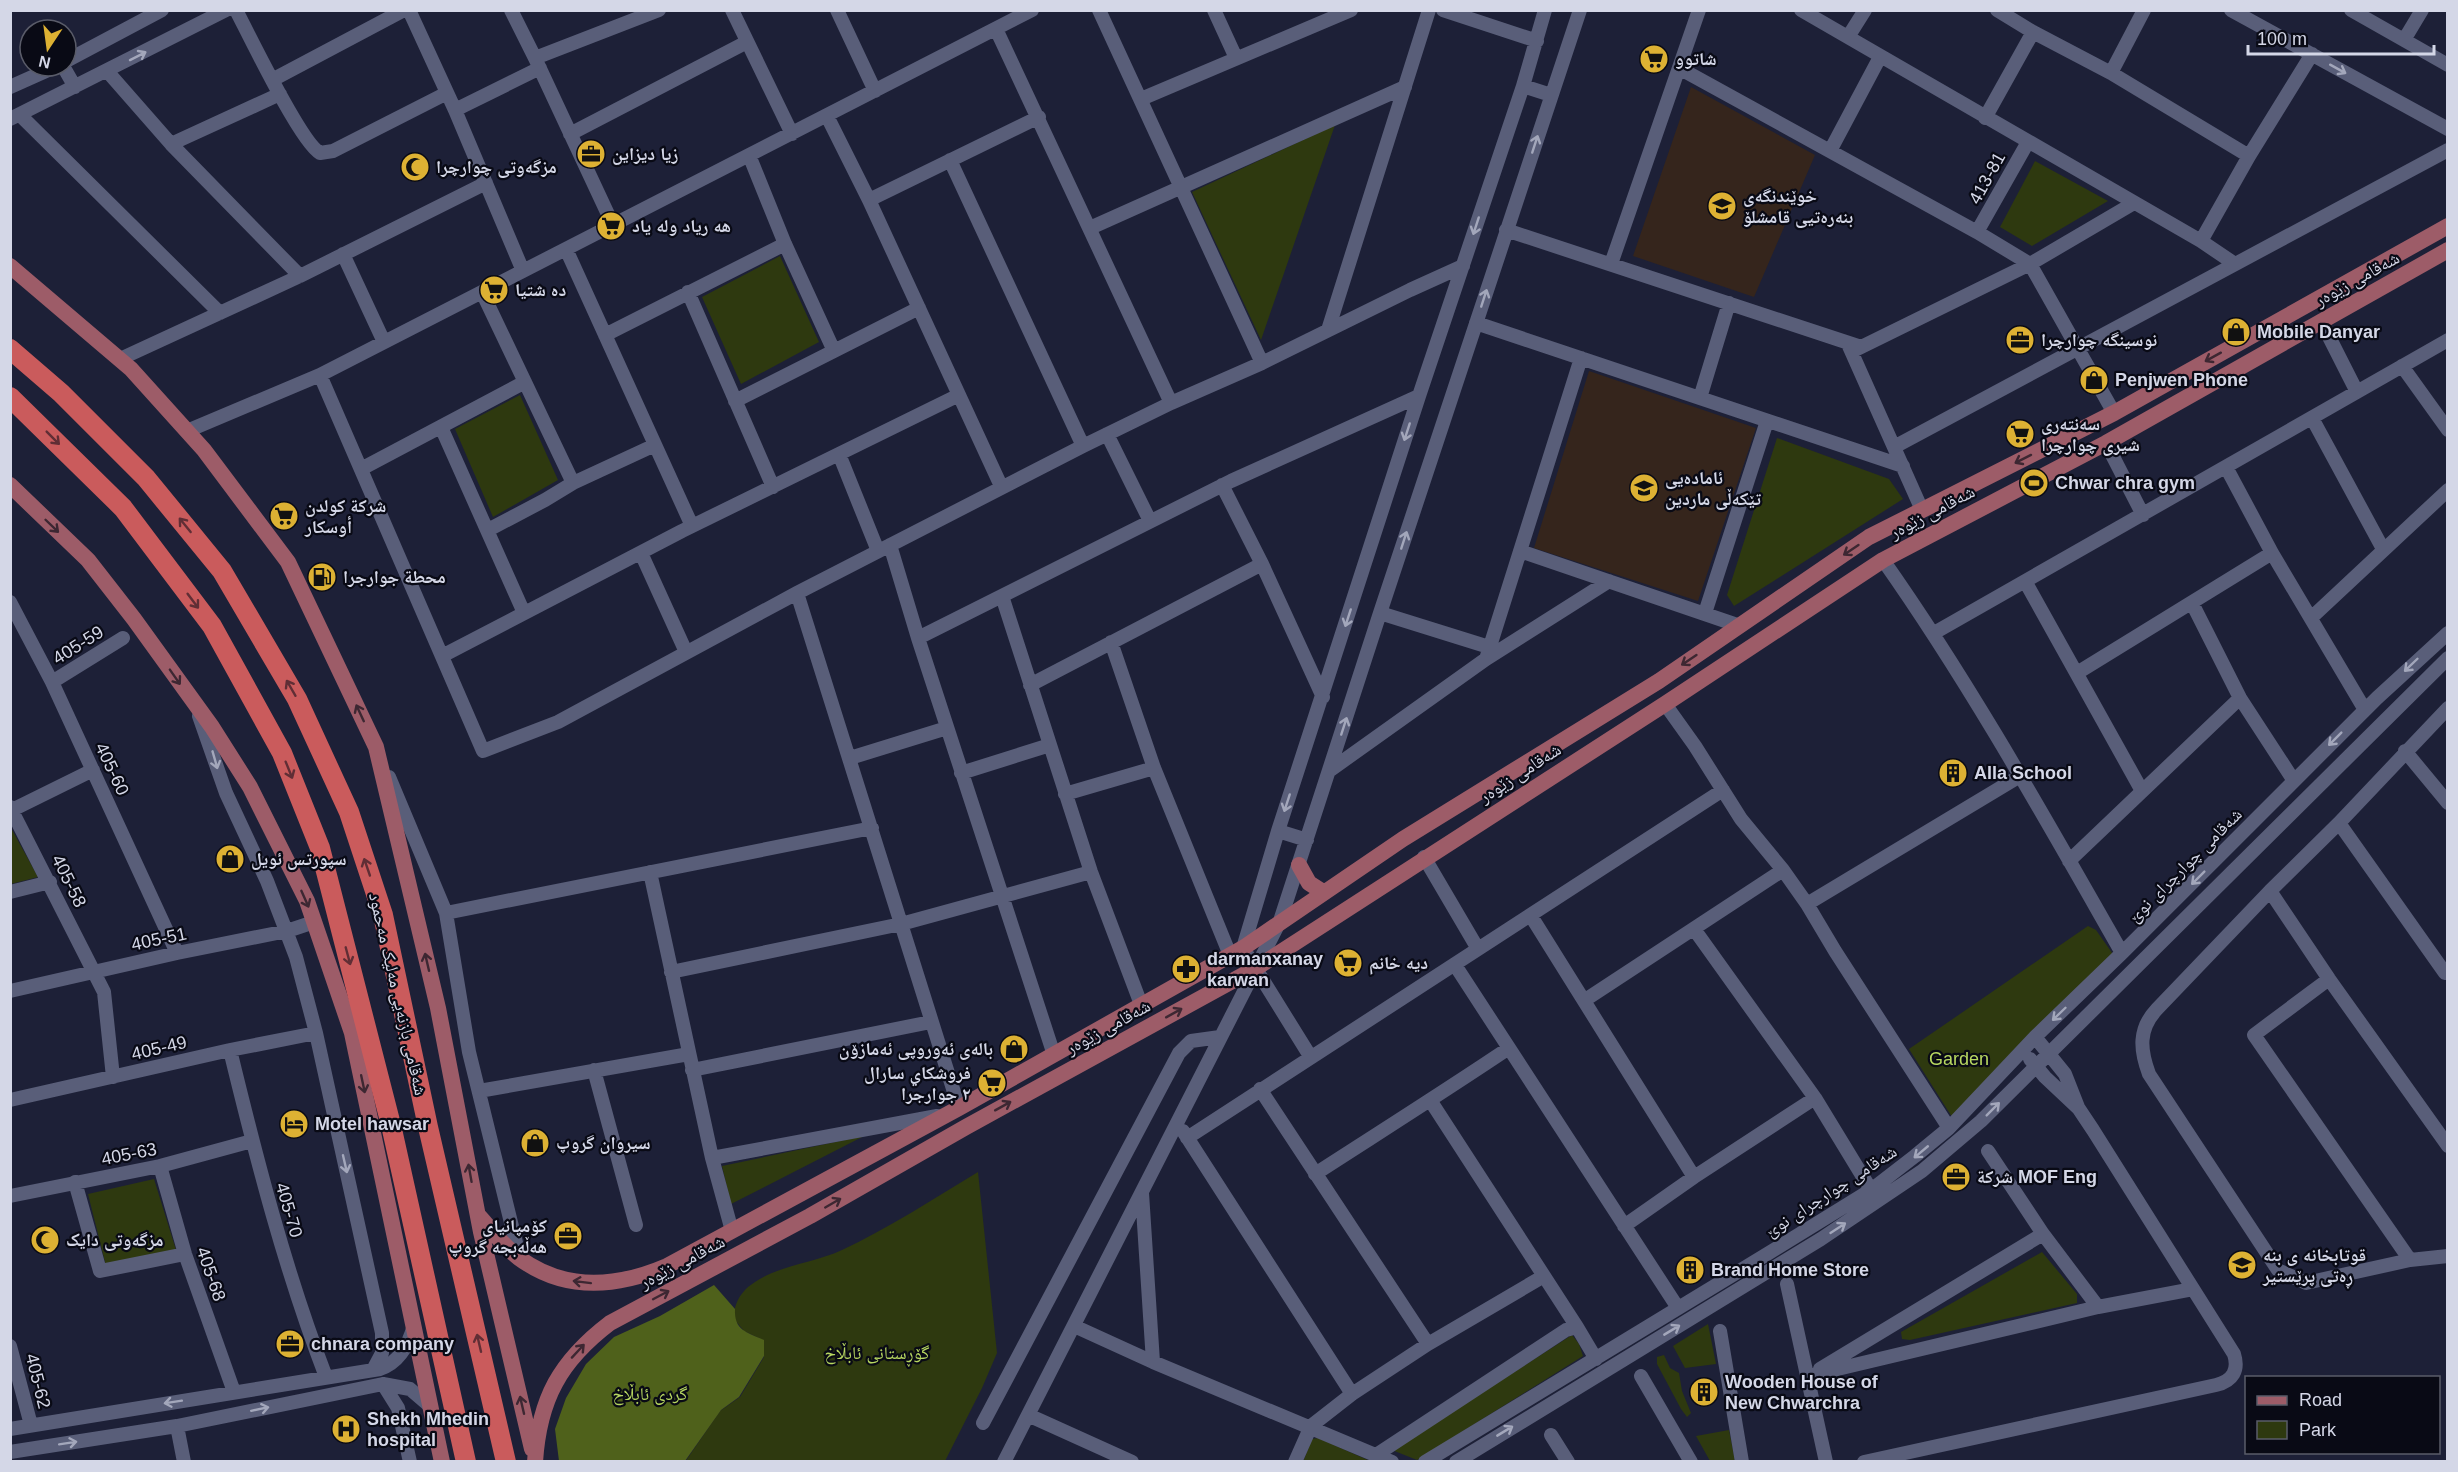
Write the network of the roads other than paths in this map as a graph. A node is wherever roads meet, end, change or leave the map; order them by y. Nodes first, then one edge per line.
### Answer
1 (162, 10) edge
2 (226, 10) edge
3 (236, 10) edge
4 (404, 10) edge
5 (409, 10) edge
6 (511, 10) edge
7 (659, 10) edge
8 (837, 10) edge
9 (1032, 10) edge
10 (1099, 10) edge
11 (1214, 10) edge
12 (1351, 10) edge
13 (1429, 10) edge
14 (1443, 10) edge
15 (1545, 10) edge
16 (1581, 10) edge
17 (1699, 10) edge
18 (1801, 10) edge
19 (1864, 10) edge
20 (1997, 10) edge
21 (2144, 10) edge
22 (2231, 10) edge
23 (2351, 10) edge
24 (2422, 10) edge
25 (737, 12) edge
26 (996, 29) junction
27 (2033, 32) junction
28 (1848, 37) junction
29 (2404, 40) junction
30 (1537, 41) junction
31 (747, 42) junction
32 (2312, 54) junction
33 (78, 55) edge
34 (1880, 57) junction
35 (1236, 58) junction
36 (538, 63) junction
37 (2448, 65) edge
38 (1679, 68) junction
39 (107, 71) junction
40 (2111, 73) junction
41 (30, 78) edge
42 (70, 78) edge
43 (272, 80) junction
44 (1523, 86) junction
45 (10, 87) edge
46 (75, 87) junction
47 (1405, 87) junction
48 (875, 91) junction
49 (447, 93) junction
50 (280, 94) junction
51 (1551, 95) junction
52 (1141, 99) junction
53 (455, 110) junction
54 (827, 116) junction
55 (15, 117) edge
56 (1039, 117) junction
57 (1985, 118) junction
58 (2448, 129) edge
59 (570, 134) junction
60 (792, 134) junction
61 (2028, 142) junction
62 (171, 144) junction
63 (2448, 150) edge
64 (1830, 151) junction
65 (749, 155) junction
66 (2249, 156) junction
67 (950, 160) junction
68 (486, 183) junction
69 (1183, 187) junction
70 (869, 200) junction
71 (2134, 203) junction
72 (613, 225) junction
73 (2448, 226) edge
74 (1090, 228) junction
75 (1506, 230) junction
76 (1977, 232) junction
77 (2201, 241) junction
78 (785, 244) junction
79 (566, 249) junction
80 (2448, 250) edge
81 (343, 254) junction
82 (1611, 264) junction
83 (2030, 264) junction
84 (2235, 264) junction
85 (10, 266) edge
86 (1463, 266) junction
87 (523, 271) junction
88 (300, 276) junction
89 (482, 292) junction
90 (688, 292) junction
91 (1729, 303) junction
92 (919, 308) junction
93 (220, 313) junction
94 (2321, 321) junction
95 (1476, 323) junction
96 (1328, 330) junction
97 (605, 334) junction
98 (2448, 340) edge
99 (384, 342) junction
100 (1853, 347) junction
101 (10, 349) edge
102 (2076, 349) junction
103 (834, 351) junction
104 (1581, 358) junction
105 (120, 359) junction
106 (1262, 363) junction
107 (2402, 366) junction
108 (320, 375) junction
109 (525, 382) junction
110 (2357, 392) junction
111 (959, 395) junction
112 (1419, 396) junction
113 (10, 397) edge
114 (1700, 398) junction
115 (735, 401) junction
116 (1171, 403) junction
117 (2114, 413) junction
118 (2312, 418) junction
119 (1767, 421) junction
120 (441, 426) junction
121 (2448, 430) edge
122 (187, 431) junction
123 (1107, 434) junction
124 (2106, 443) junction
125 (655, 445) junction
126 (1083, 446) junction
127 (1894, 447) junction
128 (839, 454) junction
129 (1903, 466) junction
130 (2226, 467) junction
131 (361, 469) junction
132 (573, 483) junction
133 (10, 485) edge
134 (1222, 485) junction
135 (1001, 486) junction
136 (773, 487) junction
137 (2448, 490) edge
138 (1922, 510) junction
139 (2143, 515) junction
140 (1150, 521) junction
141 (692, 526) junction
142 (488, 530) junction
143 (890, 545) junction
144 (2383, 549) junction
145 (878, 551) junction
146 (1520, 551) junction
147 (641, 553) junction
148 (2272, 553) junction
149 (1883, 560) junction
150 (1262, 564) junction
151 (1609, 581) junction
152 (2025, 581) junction
153 (797, 592) junction
154 (1002, 596) junction
155 (10, 602) edge
156 (2192, 603) junction
157 (1380, 613) junction
158 (524, 614) junction
159 (1705, 614) junction
160 (2311, 618) junction
161 (1740, 626) junction
162 (1935, 633) junction
163 (2448, 633) edge
164 (123, 638) dead end
165 (918, 638) junction
166 (1111, 642) junction
167 (686, 652) junction
168 (1488, 653) junction
169 (442, 656) junction
170 (2448, 658) edge
171 (2077, 673) junction
172 (52, 682) junction
173 (1030, 685) junction
174 (1323, 697) junction
175 (2240, 698) junction
176 (1665, 704) junction
177 (195, 705) junction
178 (2448, 708) edge
179 (2365, 710) junction
180 (947, 728) junction
181 (1050, 745) junction
182 (376, 747) junction
183 (2405, 751) junction
184 (850, 758) junction
185 (1154, 768) junction
186 (93, 770) junction
187 (1329, 771) junction
188 (961, 773) junction
189 (2020, 776) junction
190 (2294, 781) junction
191 (1723, 790) junction
192 (2142, 791) junction
193 (1065, 794) junction
194 (2447, 803) edge
195 (11, 809) edge
196 (2339, 823) junction
197 (872, 828) junction
198 (1278, 831) junction
199 (1307, 840) junction
200 (1424, 857) junction
201 (2069, 861) junction
202 (1299, 865) junction
203 (1784, 870) junction
204 (650, 872) junction
205 (1090, 872) junction
206 (50, 882) junction
207 (2270, 891) junction
208 (10, 892) edge
209 (1323, 892) junction
210 (1002, 898) junction
211 (1807, 904) junction
212 (446, 914) junction
213 (1531, 916) junction
214 (1280, 921) junction
215 (314, 922) junction
216 (901, 924) junction
217 (1694, 929) junction
218 (287, 931) junction
219 (1478, 948) junction
220 (1236, 952) junction
221 (177, 953) junction
222 (2122, 953) junction
223 (1455, 965) junction
224 (1256, 968) junction
225 (93, 972) junction
226 (671, 972) junction
227 (2448, 972) edge
228 (2329, 980) junction
229 (459, 990) junction
230 (10, 991) edge
231 (358, 995) junction
232 (435, 995) junction
233 (1585, 1000) junction
234 (1142, 1006) junction
235 (931, 1022) junction
236 (316, 1033) junction
237 (352, 1033) junction
238 (1220, 1037) junction
239 (2035, 1037) junction
240 (1509, 1048) junction
241 (230, 1050) junction
242 (2022, 1053) junction
243 (689, 1054) junction
244 (2048, 1054) junction
245 (1054, 1055) junction
246 (1310, 1056) junction
247 (2037, 1065) junction
248 (594, 1070) junction
249 (692, 1070) junction
250 (113, 1077) junction
251 (1260, 1089) junction
252 (479, 1091) junction
253 (1815, 1098) junction
254 (10, 1100) edge
255 (1430, 1100) junction
256 (2079, 1109) junction
257 (953, 1111) junction
258 (1177, 1122) junction
259 (1949, 1128) junction
260 (1187, 1138) junction
261 (252, 1141) junction
262 (2448, 1146) edge
263 (1988, 1151) dead end
264 (712, 1158) junction
265 (160, 1166) junction
266 (1315, 1174) junction
267 (1694, 1177) junction
268 (75, 1182) junction
269 (813, 1186) junction
270 (1871, 1190) junction
271 (1142, 1191) junction
272 (10, 1196) edge
273 (478, 1215) junction
274 (810, 1216) junction
275 (636, 1225) dead end
276 (1624, 1226) junction
277 (732, 1231) junction
278 (2043, 1234) junction
279 (185, 1254) junction
280 (2448, 1256) edge
281 (520, 1259) junction
282 (2410, 1260) junction
283 (1544, 1276) junction
284 (1787, 1284) dead end
285 (2193, 1289) junction
286 (2098, 1307) junction
287 (1677, 1308) junction
288 (414, 1325) junction
289 (1074, 1326) junction
290 (1577, 1327) junction
291 (1720, 1331) dead end
292 (1428, 1344) junction
293 (10, 1346) edge
294 (1596, 1359) junction
295 (1153, 1362) junction
296 (373, 1370) junction
297 (1808, 1376) junction
298 (326, 1377) junction
299 (1641, 1377) dead end
300 (383, 1384) junction
301 (234, 1392) junction
302 (1352, 1394) junction
303 (431, 1407) junction
304 (1028, 1415) junction
305 (983, 1423) dead end
306 (31, 1425) junction
307 (177, 1426) junction
308 (1311, 1426) junction
309 (10, 1429) edge
310 (1551, 1435) dead end
311 (10, 1452) edge
312 (1376, 1455) junction
313 (184, 1461) edge
314 (410, 1461) edge
315 (442, 1461) edge
316 (466, 1461) edge
317 (506, 1461) edge
318 (535, 1461) edge
319 (1004, 1461) edge
320 (1132, 1461) edge
321 (1295, 1461) edge
322 (1392, 1461) edge
323 (1425, 1461) edge
324 (1455, 1461) edge
325 (1568, 1461) edge
326 (1691, 1461) edge
327 (1742, 1461) edge
328 (1826, 1461) edge
329 (1864, 1461) edge

1 - 33 street
39 -> 2 street
3 - 43 street
4 - 43 street
5 - 49 street
6 - 36 street
7 - 36 street
8 - 48 street
9 - 26 street
10 - 52 street
11 - 35 street
12 - 35 street
13 - 47 street
14 - 30 street
15 - 30 street
16 - 51 street
17 - 38 street
18 - 28 street
19 - 28 street
20 - 27 street
21 - 40 street
22 - 32 street
23 - 29 street
24 - 29 street
25 - 31 street
26 - 48 street
26 - 56 street
27 - 40 street
27 - 57 street
28 - 34 street
29 - 37 street
30 - 44 street
31 - 59 street
31 - 60 street
32 -> 58 street
32 - 66 street
34 - 57 street
34 - 64 street
35 - 52 street
36 - 53 street
36 - 59 street
38 - 64 street
38 - 82 street
39 - 46 street
39 - 62 street
40 - 66 street
41 - 45 street
42 - 46 street
43 - 50 street
44 - 51 street
44 -> 86 street
46 - 55 street
47 - 69 street
47 - 96 street
48 - 54 street
49 - 50 street
49 - 53 street
50 - 62 street
75 -> 51 street
52 - 69 street
53 - 68 street
54 - 60 street
54 - 70 street
55 - 93 street
56 - 67 street
56 - 74 street
57 - 61 street
59 - 72 street
60 - 65 street
61 - 71 street
61 - 76 street, 413-81
62 - 88 street
63 - 84 street
64 - 76 street
65 - 72 street
65 - 78 street
66 - 77 street
67 - 70 street
67 - 126 street
68 - 81 street
68 - 87 street
69 - 74 street
69 - 106 street
70 - 92 street
71 - 77 street
71 - 83 street
72 - 79 street
73 -> 117 main road, شەقامی زێوەر
74 - 116 street
75 - 82 street
95 -> 75 street
76 - 83 street
77 - 84 street
78 - 90 street
78 - 103 street
79 - 87 street
79 - 97 street
80 - 94 main road, شەقامی زێوەر
81 - 88 street
81 - 99 street
82 - 91 street
83 - 100 street
83 - 102 street
84 - 102 street
85 - 105 main road
86 - 96 street
86 - 112 street
87 - 89 street
88 - 93 street
89 - 99 street
89 - 109 street
90 - 97 street
90 - 115 street
91 - 100 street
91 - 114 street
92 - 103 street
92 - 111 street
93 - 105 street
94 - 110 street
94 - 124 main road, شەقامی زێوەر
95 - 104 street
157 -> 95 street
96 - 106 street
97 - 125 street
98 - 107 street
99 - 108 street
100 - 127 street
317 -> 101 highway, شەقامی بازنەیی مەلیک مەحمود
102 - 117 street
102 - 127 street
103 - 115 street
104 - 114 street
104 - 146 street
105 - 122 main road
106 - 116 street
107 - 110 street
107 - 121 street
108 - 122 street
108 - 131 street
109 - 120 street
109 - 132 street
110 - 118 street
111 - 128 street
111 - 135 street
112 - 134 street
112 -> 174 street
113 -> 231 highway, شەقامی بازنەیی مەلیک مەحمود
114 - 119 street
115 - 136 street
116 - 123 street
117 -> 138 main road, شەقامی زێوەر
118 - 130 street
118 - 144 street
119 - 129 street
119 - 159 street
120 - 131 street
120 - 142 street
182 -> 122 main road
123 - 126 street
123 - 140 street
124 - 139 street
124 - 149 main road, شەقامی زێوەر
125 - 132 street
125 - 141 street
126 - 135 street
127 - 129 street
128 - 136 street
128 - 145 street
129 - 138 street
130 - 139 street
130 - 148 street
131 - 169 street
132 - 142 street
133 -> 177 main road
134 - 140 street
134 - 150 street
135 - 143 street
136 - 141 street
137 - 144 street
138 -> 161 main road, شەقامی زێوەر
139 - 152 street
140 - 154 street
141 - 147 street
142 - 158 street
143 - 145 street
143 - 165 street
144 - 160 street
145 - 153 street
146 - 151 street
146 - 168 street
147 - 158 street
147 - 167 street
148 - 156 street
148 - 160 street
149 - 162 street
149 - 176 main road, شەقامی زێوەر
150 - 166 street
150 - 174 street
151 - 159 street
151 - 168 street
152 - 162 street
152 - 171 street
153 - 167 street
153 - 184 street
154 - 165 street
154 - 173 street
155 - 172 street, 405-60
156 - 171 street
156 - 175 street
157 - 168 street
187 -> 157 street
158 - 169 street
159 - 161 street
160 - 179 street
161 -> 209 main road, شەقامی زێوەر
162 - 189 street
163 -> 179 street, شەقامی چوارچرای نوێ
164 - 172 street, 405-59
165 - 180 street
166 - 173 street
166 - 185 street
167 - 169 street
168 - 187 street
170 - 244 street, شەقامی چوارچرای نوێ
171 - 192 street
172 - 186 street, 405-60
173 - 181 street
174 -> 198 street
175 - 190 street
175 - 192 street
176 - 191 street
176 - 200 main road, شەقامی زێوەر
177 -> 215 main road
177 -> 218 street
178 - 183 street
179 -> 190 street, شەقامی چوارچرای نوێ
180 - 184 street
180 - 188 street
181 - 188 street
181 - 193 street
182 - 212 street
232 -> 182 main road
183 - 194 street
183 - 196 street
184 - 197 street
185 - 193 street
185 - 220 street
186 - 195 street
186 - 221 street, 405-60
187 - 199 street
188 - 210 street
189 - 201 street
189 - 211 street
190 -> 222 street, شەقامی چوارچرای نوێ
191 - 203 street
191 - 213 street
192 - 201 street
193 - 205 street
195 - 206 street, 405-58
196 - 207 street
196 - 227 street
197 - 204 street
197 - 216 street
198 - 199 street
198 - 220 street
199 - 202 street
200 - 219 street
200 - 224 main road, شەقامی زێوەر
201 - 222 street
202 - 209 main road
202 - 214 street
203 - 211 street
203 - 217 street
204 - 212 street
204 - 226 street
205 - 210 street
205 - 234 street
206 - 208 street
206 - 225 street, 405-58
207 - 228 street
207 - 282 street
209 - 214 main road, شەقامی زێوەر
210 - 216 street
210 - 245 street
211 - 259 street
212 - 229 street
213 - 219 street
213 - 233 street
214 - 220 main road, شەقامی زێوەر
214 - 224 street
215 - 218 street, 405-51
215 - 237 main road
216 - 226 street
216 - 235 street
217 - 233 street
217 - 253 street
218 - 221 street, 405-51
218 - 236 street
219 - 223 street
220 - 224 street
220 - 234 main road, شەقامی زێوەر
221 - 225 street, 405-51
222 -> 239 street, شەقامی چوارچرای نوێ
223 - 240 street
223 - 246 street
224 - 238 street
224 - 246 street
274 -> 224 main road, شەقامی زێوەر
225 - 230 street, 405-51
225 - 250 street, 405-58
226 - 243 street
228 - 262 street
228 - 282 street
229 - 232 street
229 - 252 street
231 - 237 highway
231 - 316 highway, شەقامی بازنەیی مەلیک مەحمود
273 -> 232 main road
233 - 267 street
234 - 245 main road, شەقامی زێوەر
235 - 249 street
235 - 257 street
236 - 241 street, 405-49
236 -> 296 street
237 -> 288 main road
238 - 258 street
238 - 305 street
239 - 242 street, شەقامی چوارچرای نوێ
239 - 244 street
240 - 255 street
240 - 276 street
241 - 250 street, 405-49
241 - 261 street, 405-70
242 - 247 street
242 - 259 street, شەقامی چوارچرای نوێ
243 - 248 street
243 - 249 street
244 - 247 street, شەقامی چوارچرای نوێ
244 - 256 street
245 - 257 main road, شەقامی زێوەر
246 - 251 street
247 - 256 street
324 -> 247 street, شەقامی چوارچرای نوێ
248 - 252 street
248 - 275 street
249 - 264 street
250 - 254 street, 405-49
251 - 260 street
251 - 266 street
252 - 281 street
253 - 267 street
253 - 270 street
255 - 266 street
255 - 283 street
256 - 285 street
257 - 264 street
257 - 269 main road, شەقامی زێوەر
258 - 260 street
258 - 271 street
259 -> 270 street, شەقامی چوارچرای نوێ
260 - 302 street
261 - 265 street, 405-63
261 - 298 street, 405-70
263 - 278 street
264 - 277 street
265 - 268 street, 405-63
265 - 279 street, 405-68
266 - 292 street
267 - 276 street
268 - 272 street, 405-63
268 - 279 street
269 - 274 main road
269 - 277 main road, شەقامی زێوەر
270 - 287 street, شەقامی چوارچرای نوێ
271 - 289 street
271 - 295 street
273 - 281 main road
318 -> 273 main road
318 -> 274 main road, شەقامی زێوەر
276 - 287 street
277 -> 281 main road, شەقامی زێوەر
278 - 286 street
278 - 297 street
279 - 301 street, 405-68
280 - 282 street
283 - 290 street
283 - 292 street
284 - 297 street
285 - 286 street
285 - 329 street
286 - 297 street
287 - 294 street, شەقامی چوارچرای نوێ
288 - 296 street
288 - 303 main road
289 - 295 street
289 - 304 street
290 - 294 street
290 - 312 street
291 - 327 street
292 - 302 street
293 - 306 street, 405-62
294 - 323 street, شەقامی چوارچرای نوێ
295 - 308 street
296 - 298 street
297 - 328 street
298 - 301 street
299 - 326 street
300 - 303 street
307 -> 300 street
300 - 314 street
301 -> 306 street
302 - 308 street
303 - 315 main road
304 - 319 street
304 - 320 street
306 - 309 street
311 -> 307 street
307 - 313 street
308 - 312 street
308 - 321 street
310 - 325 street
312 - 322 street

